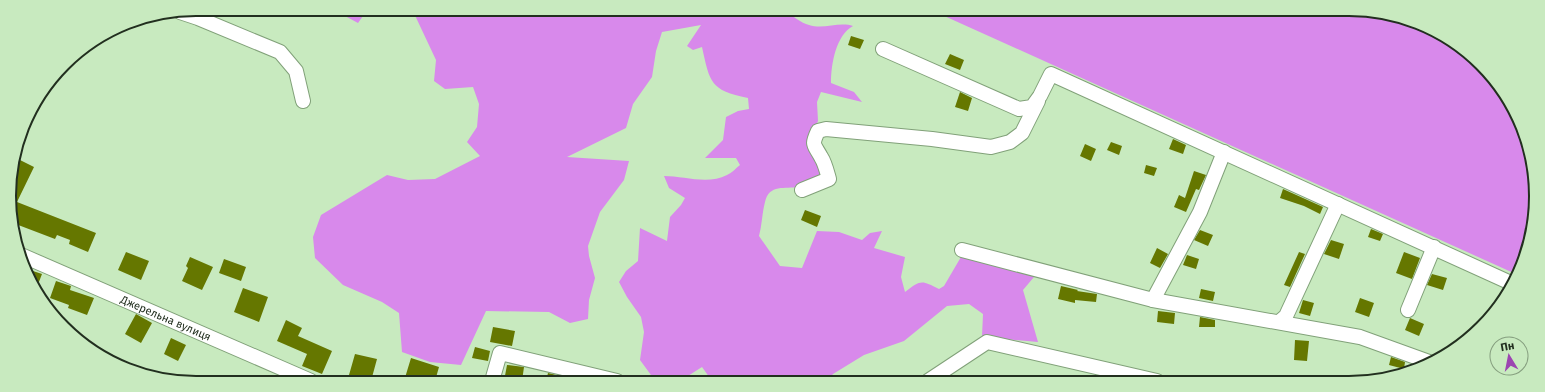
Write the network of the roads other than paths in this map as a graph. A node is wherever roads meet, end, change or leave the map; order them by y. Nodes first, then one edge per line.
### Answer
1 (192, 16) edge
2 (882, 49) dead end
3 (1040, 96) junction
4 (303, 101) dead end
5 (1224, 152) junction
6 (802, 190) dead end
7 (1338, 204) junction
8 (1434, 247) junction
9 (962, 250) dead end
10 (28, 259) edge
11 (1507, 281) edge
12 (1153, 300) junction
13 (1408, 310) dead end
14 (1279, 322) junction
15 (1423, 360) edge
16 (299, 376) edge
17 (493, 376) edge
18 (596, 376) edge
19 (936, 376) edge
20 (1135, 376) edge

1 - 4 street
2 - 3 street
3 - 5 street
3 - 6 street
5 - 7 street
5 - 12 street
7 - 8 street
7 - 14 street
8 - 11 street
8 - 13 street
9 - 12 street
10 - 16 street, Джерельна вулиця
12 - 14 street
14 - 15 street
17 - 18 street
19 - 20 street

